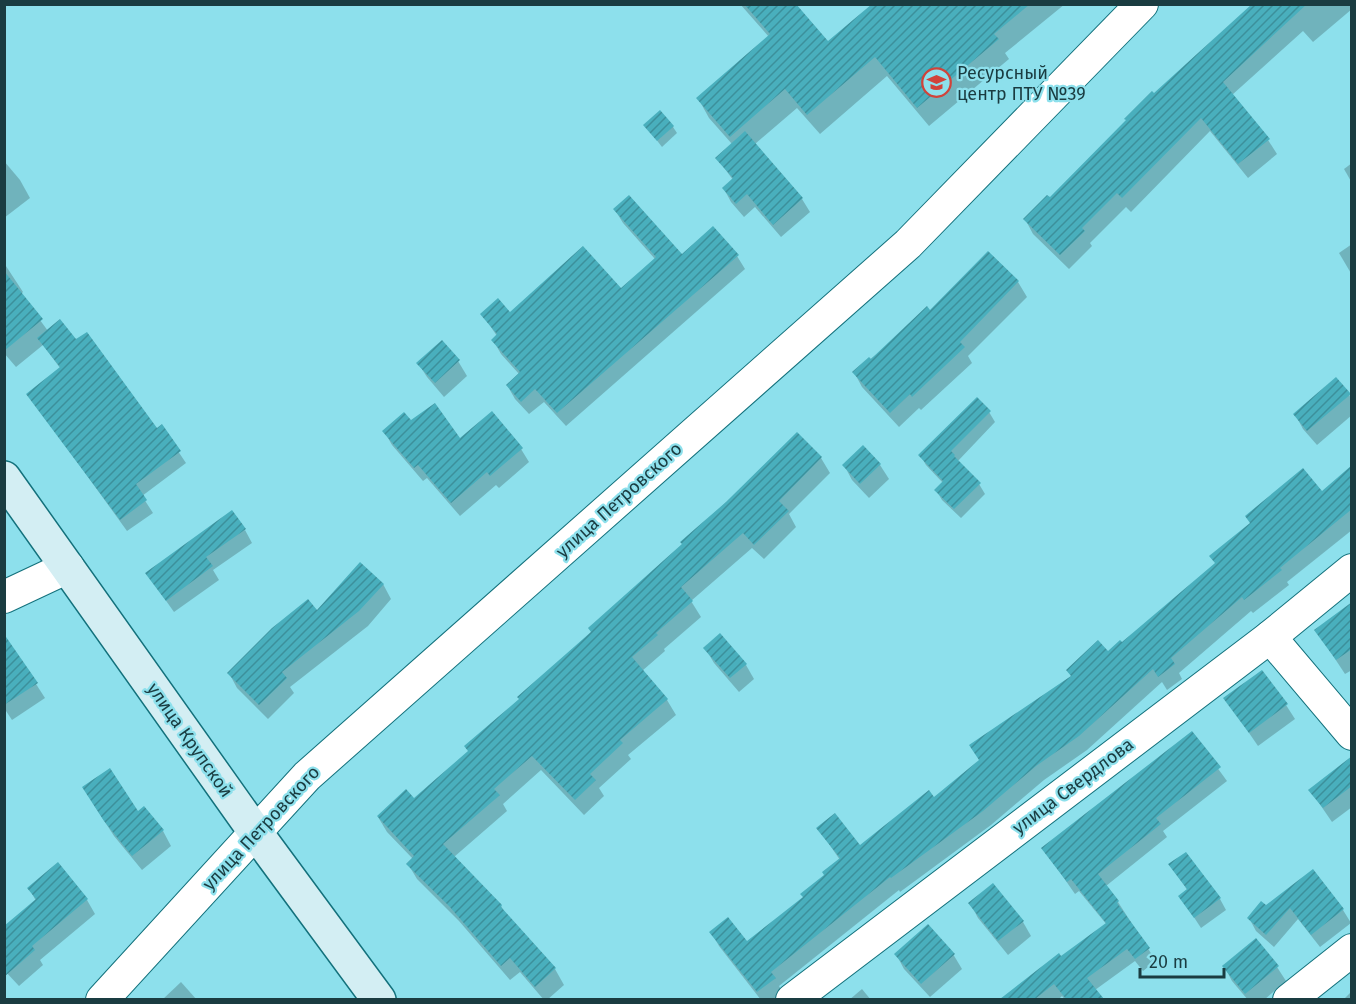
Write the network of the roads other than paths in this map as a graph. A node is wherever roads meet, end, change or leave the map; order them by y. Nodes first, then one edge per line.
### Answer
1 (1142, 4) edge
2 (4, 478) edge
3 (68, 567) junction
4 (1352, 570) edge
5 (4, 597) edge
6 (1270, 637) junction
7 (1352, 734) edge
8 (256, 832) junction
9 (1352, 950) edge
10 (102, 999) edge
11 (379, 999) edge
12 (792, 999) edge
13 (1289, 999) edge

1 - 8 street, улица Петровского
2 - 3 main road, улица Крупской
3 - 5 street
3 - 8 main road, улица Крупской
4 - 6 street, улица Свердлова
6 - 7 street
6 - 12 street, улица Свердлова
8 - 10 street, улица Петровского
8 - 11 main road, улица Крупской
9 - 13 street

